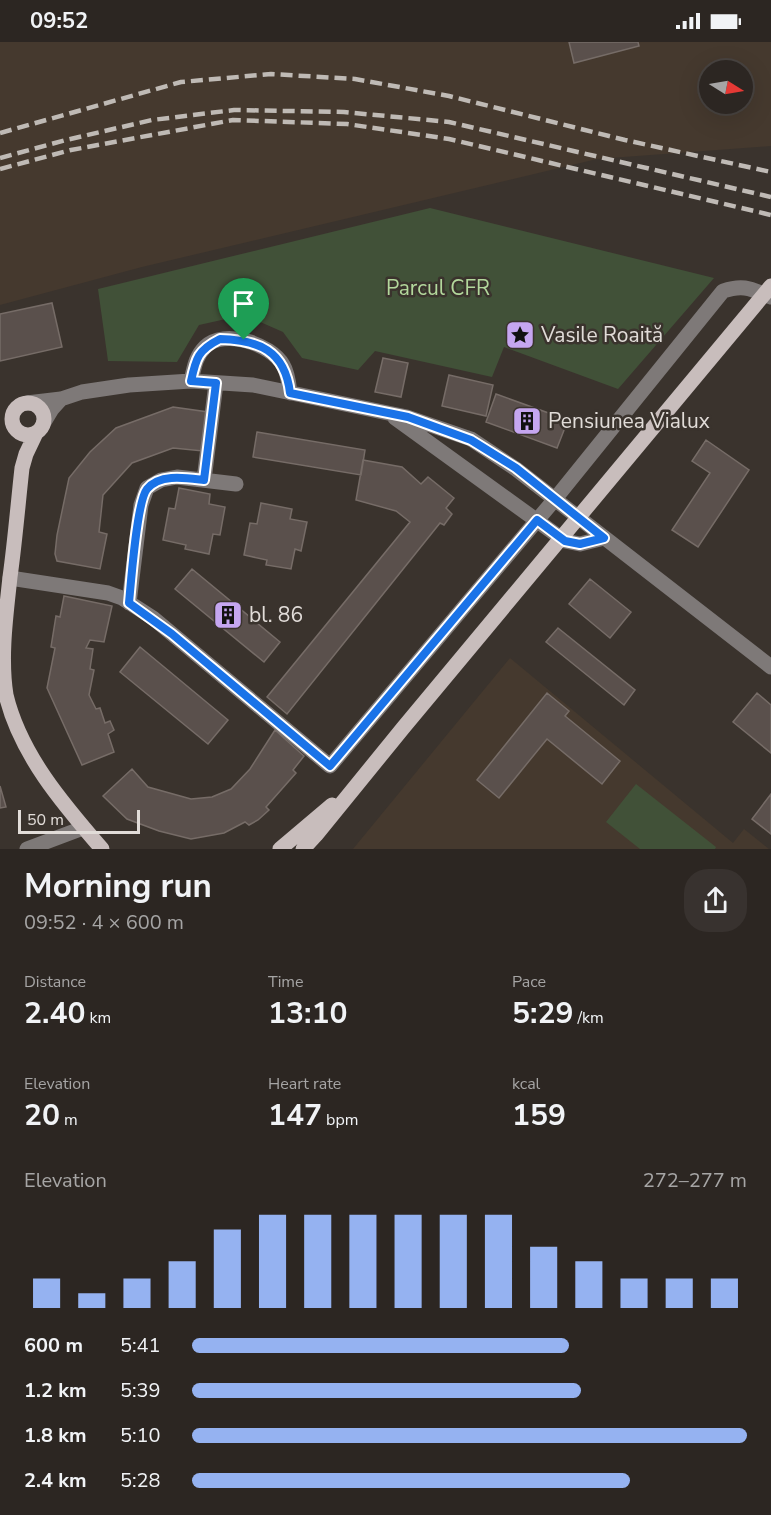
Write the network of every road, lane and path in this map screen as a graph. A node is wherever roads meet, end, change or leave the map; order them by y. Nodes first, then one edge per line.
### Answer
1 (771, 286) edge
2 (771, 297) edge
3 (191, 381) junction
4 (216, 383) junction
5 (290, 393) junction
6 (62, 399) junction
7 (22, 405) junction
8 (0, 410) edge
9 (387, 413) junction
10 (0, 415) edge
11 (15, 428) junction
12 (39, 429) junction
13 (22, 468) junction
14 (204, 480) junction
15 (236, 484) dead end
16 (555, 499) junction
17 (537, 520) junction
18 (608, 542) junction
19 (10, 578) junction
20 (129, 603) junction
21 (771, 667) edge
22 (3, 694) edge
23 (360, 781) junction
24 (83, 828) junction
25 (316, 835) junction
26 (102, 848) edge
27 (27, 849) edge
28 (280, 849) edge
29 (303, 849) edge
30 (308, 849) edge

1 - 23 main road
2 - 16 street
3 - 4 street
3 - 5 street
3 - 6 street
4 - 5 street
4 - 14 street
5 - 9 street
6 - 7 street
6 - 12 street
7 - 8 main road
7 - 11 main road
7 - 12 main road
9 - 16 street
9 - 17 street
10 - 11 main road
11 - 12 main road
11 - 13 main road
12 - 13 main road
13 - 19 main road
14 - 15 street
14 - 20 street
16 - 17 street
16 - 18 street
17 - 18 street
17 - 20 street
18 - 21 street
19 - 20 street
19 - 22 main road
22 - 24 main road
23 - 25 main road
23 - 28 main road
24 - 26 main road
24 - 27 street
25 - 29 main road
25 - 30 main road

